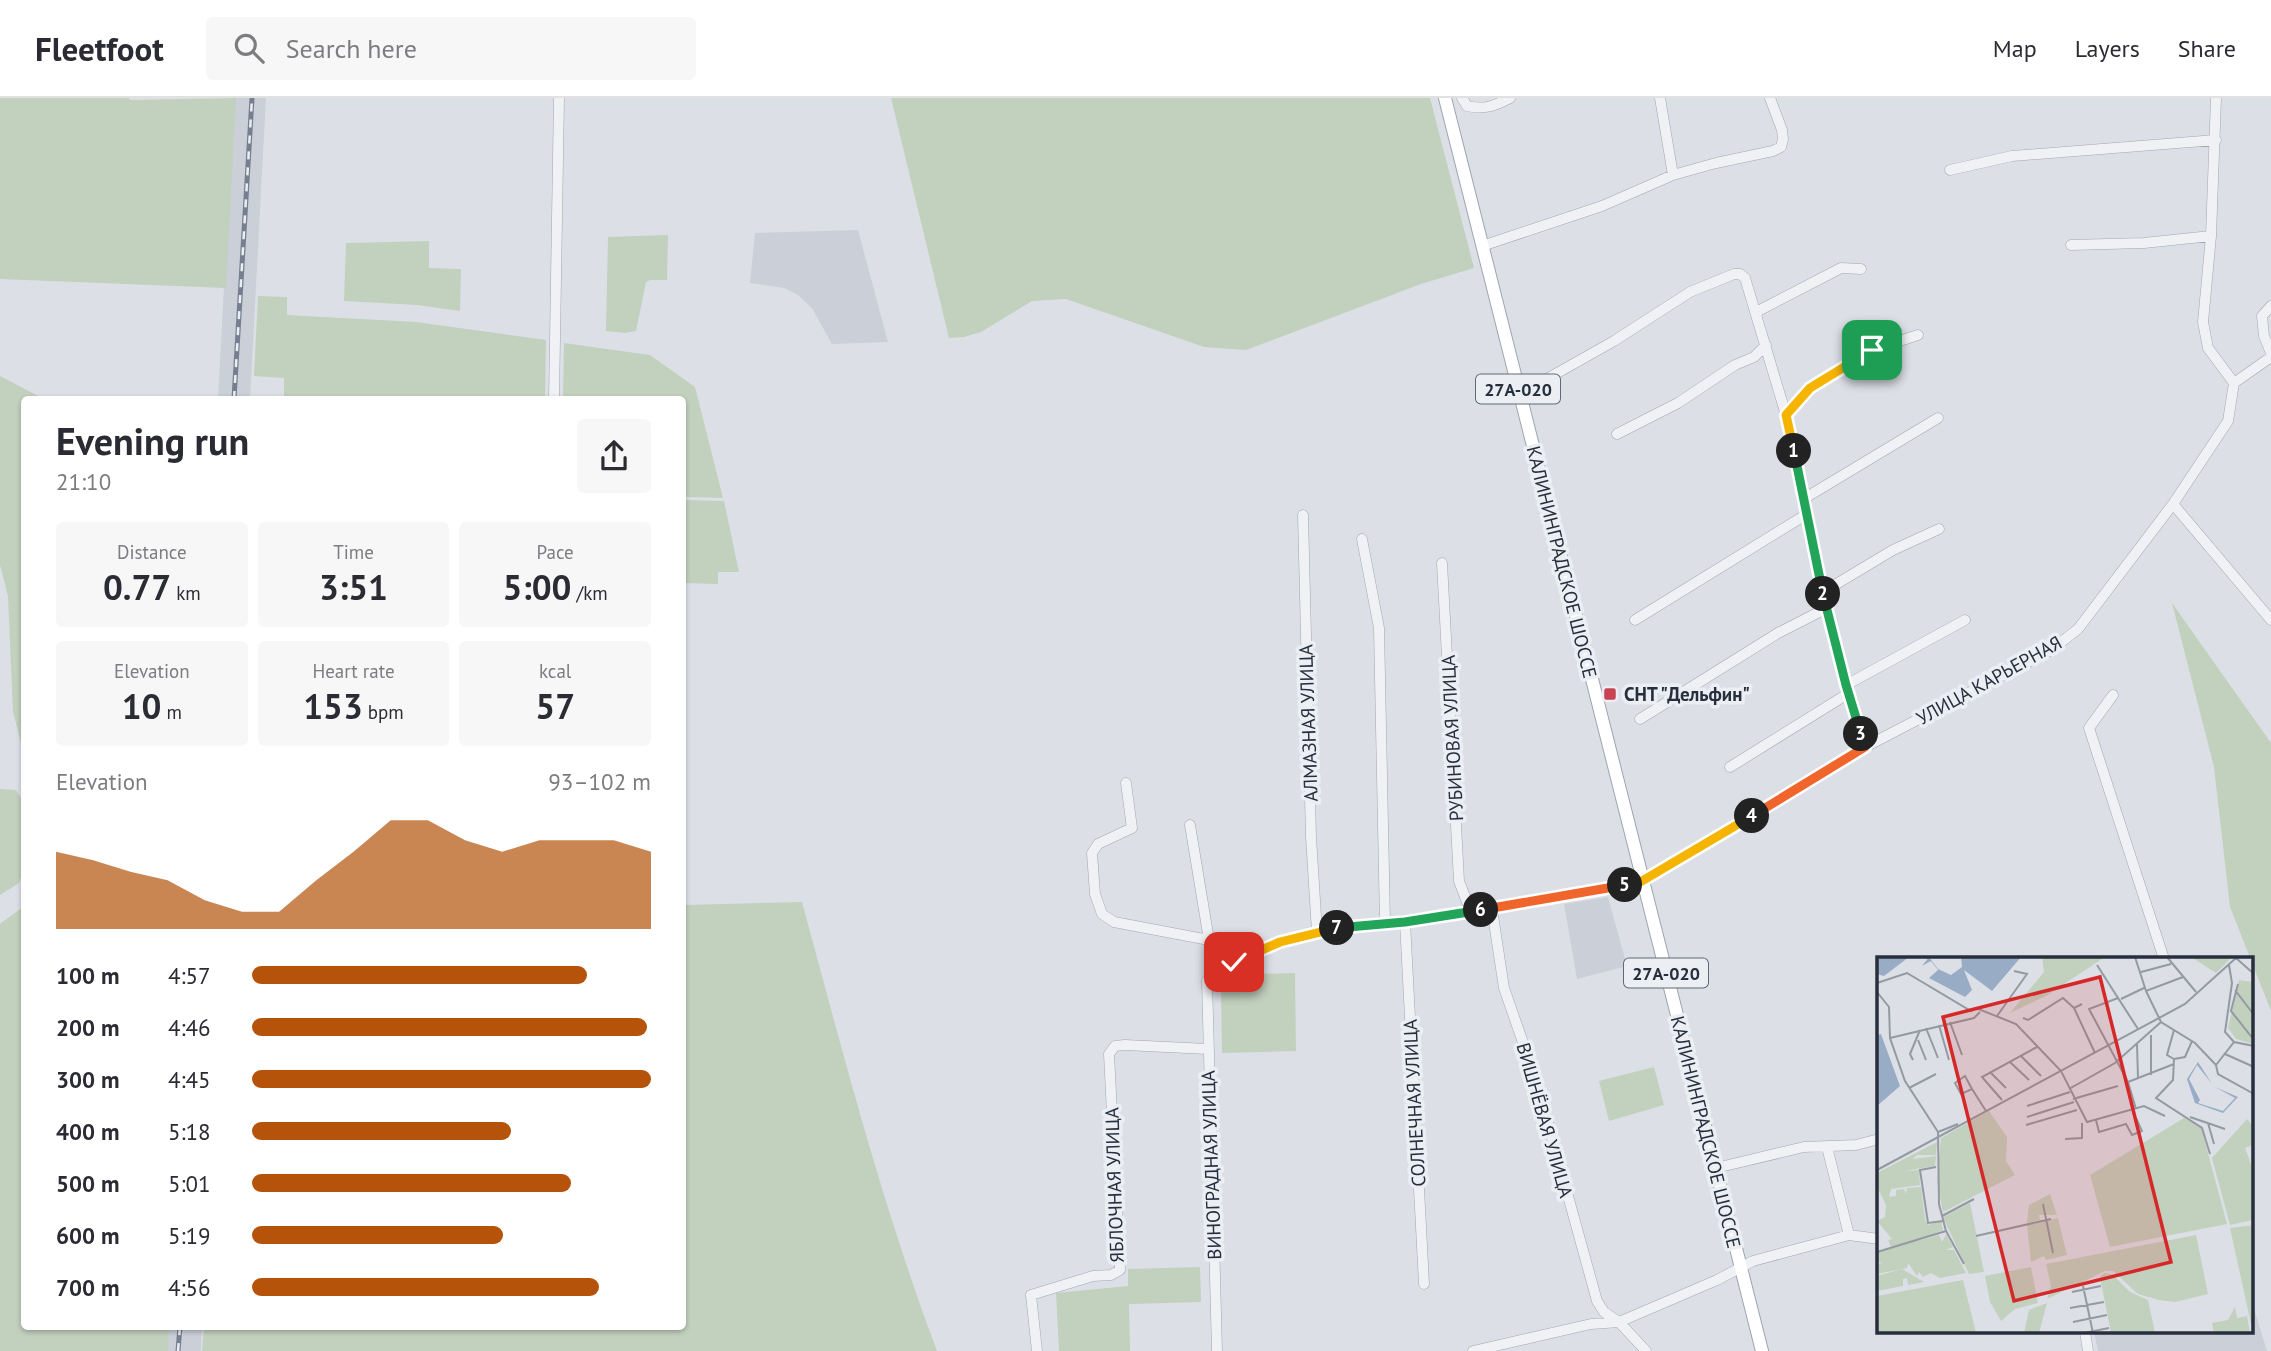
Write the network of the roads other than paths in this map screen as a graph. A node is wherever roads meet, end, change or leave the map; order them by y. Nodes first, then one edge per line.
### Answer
1 (559, 98) edge
2 (1445, 98) edge
3 (1462, 98) edge
4 (1510, 98) edge
5 (1660, 98) edge
6 (1770, 98) edge
7 (2216, 98) edge
8 (2216, 140) junction
9 (1950, 170) dead end
10 (1673, 175) junction
11 (2211, 236) junction
12 (2071, 245) dead end
13 (1482, 246) junction
14 (1861, 269) dead end
15 (2271, 306) edge
16 (1756, 312) junction
17 (1918, 335) dead end
18 (1766, 345) junction
19 (2271, 355) edge
20 (2234, 383) junction
21 (1536, 385) dead end
22 (554, 396) edge
23 (1786, 415) junction
24 (1938, 418) dead end
25 (1617, 434) dead end
26 (1805, 498) junction
27 (2173, 504) junction
28 (1303, 514) dead end
29 (1807, 514) junction
30 (1939, 529) dead end
31 (1362, 539) dead end
32 (1442, 563) dead end
33 (1823, 592) junction
34 (1826, 608) junction
35 (1634, 620) dead end
36 (1965, 620) dead end
37 (2271, 620) edge
38 (1847, 689) junction
39 (2113, 695) dead end
40 (1640, 719) dead end
41 (1865, 747) junction
42 (1730, 767) dead end
43 (1126, 783) dead end
44 (1190, 825) dead end
45 (1642, 881) junction
46 (1492, 909) junction
47 (1470, 911) junction
48 (1405, 922) junction
49 (1385, 923) junction
50 (1317, 932) junction
51 (1209, 940) junction
52 (2163, 957) edge
53 (1234, 962) junction
54 (1207, 980) joint
55 (1208, 1049) junction
56 (1877, 1140) edge
57 (1828, 1147) junction
58 (1716, 1168) junction
59 (1849, 1235) junction
60 (1877, 1239) edge
61 (1741, 1267) junction
62 (1424, 1284) dead end
63 (1619, 1322) junction
64 (1037, 1351) edge
65 (1217, 1351) edge
66 (1473, 1351) edge
67 (1646, 1351) edge
68 (1762, 1351) edge

1 - 22 street
2 - 13 main road, КАЛИНИНГРАДСКОЕ ШОССЕ / 27А-020
3 - 4 street
5 - 10 street
6 - 10 street
7 - 8 street
8 - 9 street
8 - 11 street
10 - 13 street
11 - 12 street
11 - 20 street
13 - 45 main road, КАЛИНИНГРАДСКОЕ ШОССЕ / 27А-020
14 - 16 street
15 - 19 street
16 - 18 street
16 - 21 street
17 - 23 street
18 - 23 street
18 - 25 street
19 - 20 street
20 - 27 street, УЛИЦА КАРЬЕРНАЯ
23 - 26 street
24 - 26 street
26 - 29 street
27 - 37 street
27 - 41 street, УЛИЦА КАРЬЕРНАЯ
28 - 50 street, АЛМАЗНАЯ УЛИЦА
29 - 33 street
29 - 35 street
30 - 33 street
31 - 49 street
32 - 47 street, РУБИНОВАЯ УЛИЦА
33 - 34 street
34 - 38 street
34 - 40 street
36 - 38 street
38 - 41 street
38 - 42 street
39 - 52 street
41 - 45 street, УЛИЦА КАРЬЕРНАЯ
43 - 51 street
44 - 51 street
45 - 46 street, УЛИЦА КАРЬЕРНАЯ
45 - 58 main road, КАЛИНИНГРАДСКОЕ ШОССЕ / 27А-020
46 - 47 street, УЛИЦА КАРЬЕРНАЯ
46 - 63 street, ВИШНЁВАЯ УЛИЦА
47 - 48 street, УЛИЦА КАРЬЕРНАЯ
48 - 49 street, УЛИЦА КАРЬЕРНАЯ
48 - 62 street, СОЛНЕЧНАЯ УЛИЦА
49 - 50 street, УЛИЦА КАРЬЕРНАЯ
50 - 53 street, УЛИЦА КАРЬЕРНАЯ
51 - 53 street
53 - 54 street, УЛИЦА КАРЬЕРНАЯ
54 - 55 street, ВИНОГРАДНАЯ УЛИЦА
55 - 64 street, ЯБЛОЧНАЯ УЛИЦА
55 - 65 street, ВИНОГРАДНАЯ УЛИЦА
56 - 57 street
57 - 58 street
57 - 59 street
58 - 61 main road, КАЛИНИНГРАДСКОЕ ШОССЕ / 27А-020
59 - 60 street
59 - 61 street
61 - 63 street
61 - 68 main road, КАЛИНИНГРАДСКОЕ ШОССЕ / 27А-020
63 - 66 street
63 - 67 street, ВИШНЁВАЯ УЛИЦА

